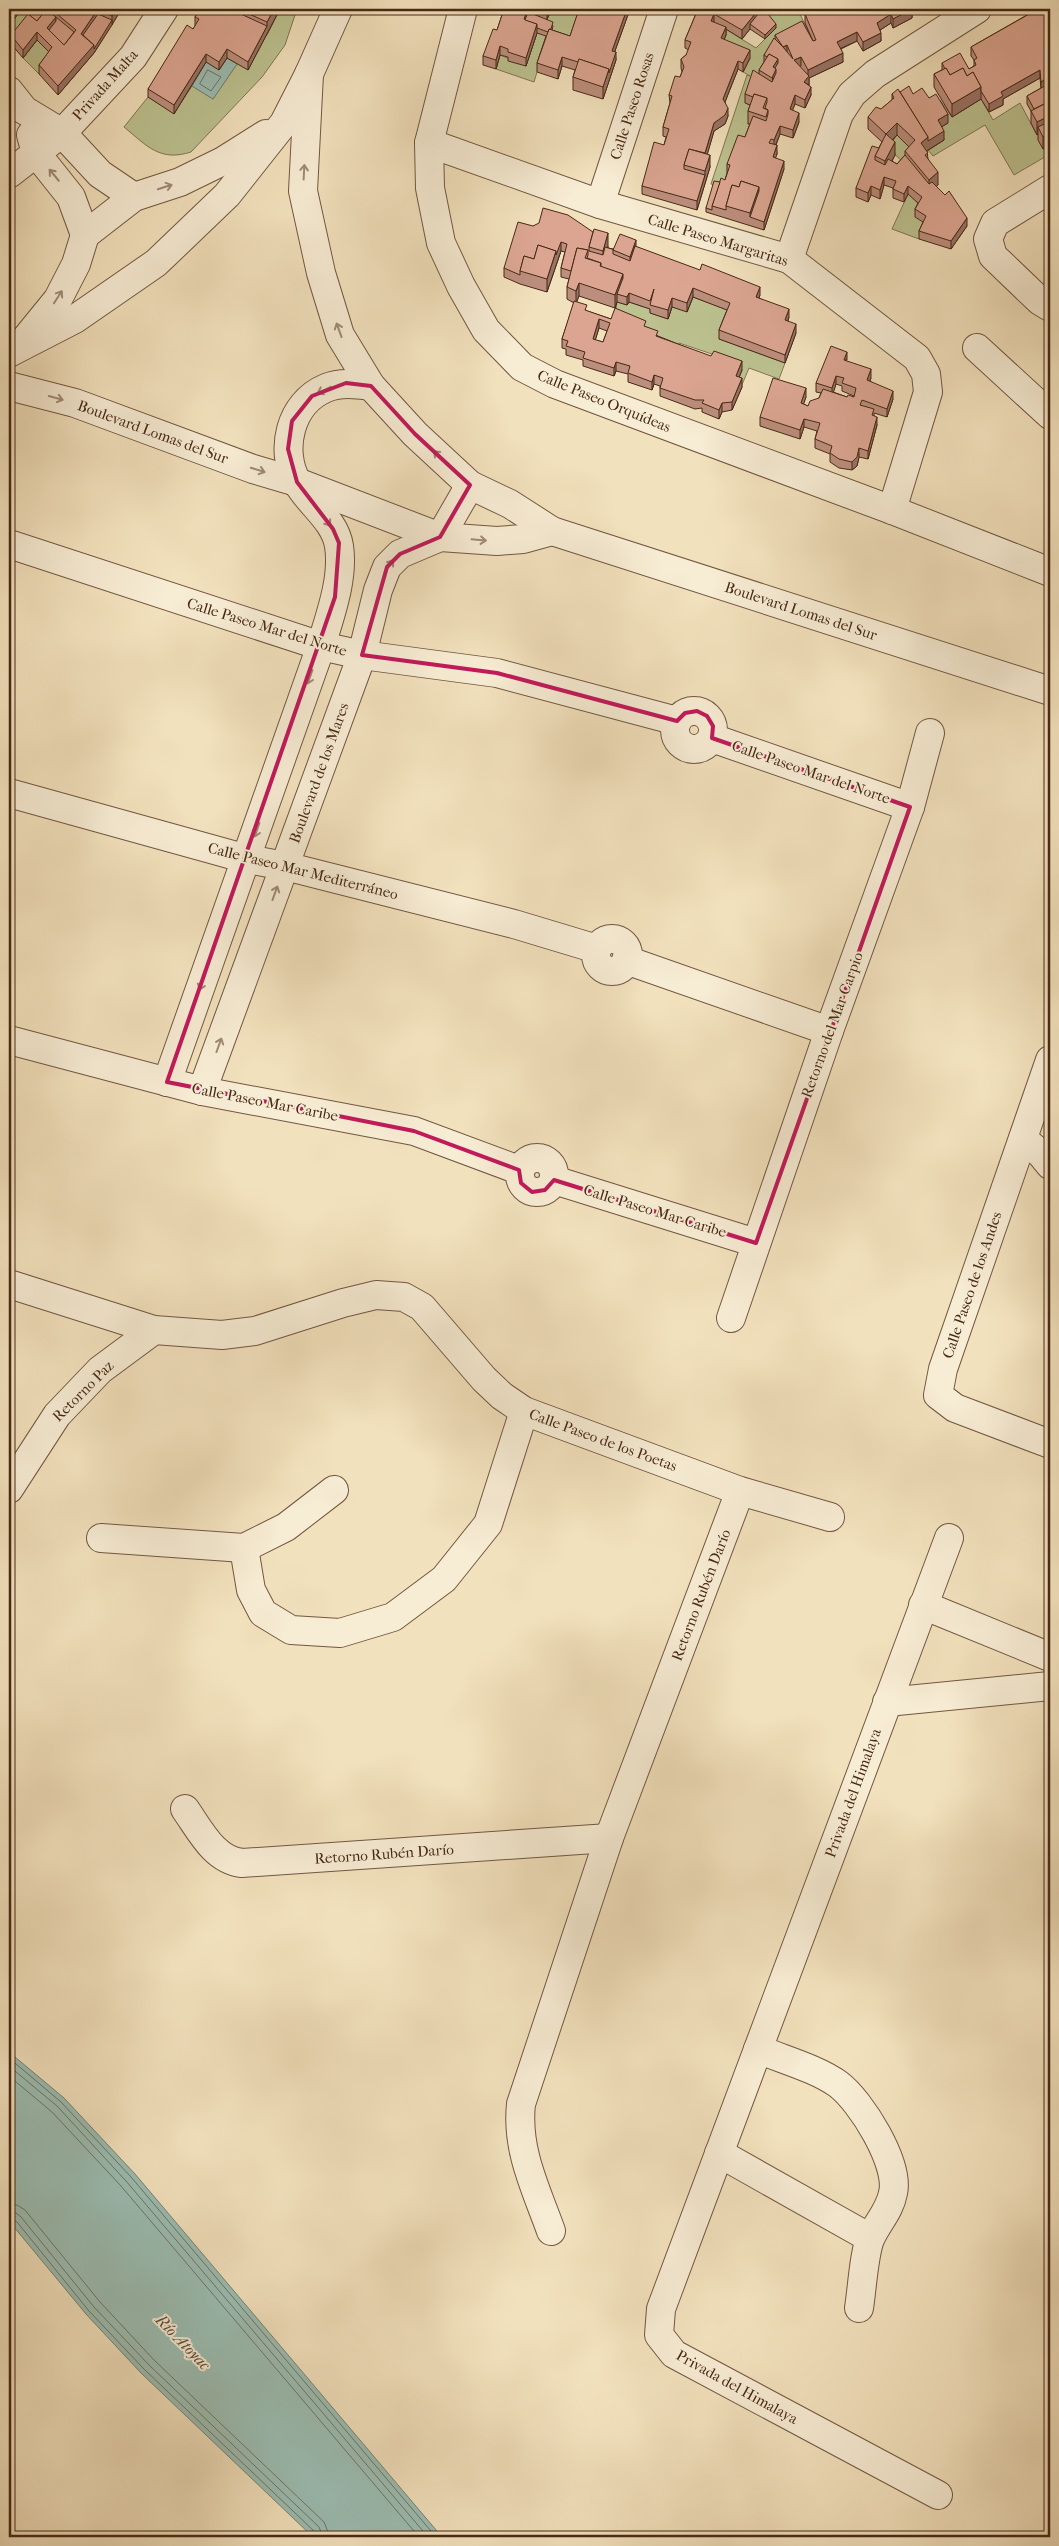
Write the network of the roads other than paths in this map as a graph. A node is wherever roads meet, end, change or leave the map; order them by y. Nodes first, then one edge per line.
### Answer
1 (164, 9) edge
2 (338, 9) edge
3 (463, 9) edge
4 (664, 9) edge
5 (977, 9) edge
6 (309, 74) junction
7 (16, 100) edge
8 (284, 123) junction
9 (62, 133) junction
10 (429, 143) junction
11 (36, 153) junction
12 (9, 174) edge
13 (1050, 189) edge
14 (134, 197) junction
15 (600, 204) junction
16 (84, 235) junction
17 (789, 258) junction
18 (1050, 306) edge
19 (977, 348) dead end
20 (13, 351) edge
21 (9, 386) edge
22 (371, 386) junction
23 (1050, 415) edge
24 (297, 482) junction
25 (470, 484) junction
26 (892, 510) junction
27 (552, 531) junction
28 (440, 536) junction
29 (9, 544) edge
30 (1050, 572) edge
31 (320, 646) junction
32 (362, 655) junction
33 (1050, 691) edge
34 (930, 733) dead end
35 (9, 793) edge
36 (910, 807) junction
37 (247, 859) junction
38 (285, 866) junction
39 (829, 1031) junction
40 (9, 1040) edge
41 (1050, 1060) edge
42 (167, 1082) junction
43 (202, 1091) junction
44 (1023, 1140) junction
45 (1050, 1166) edge
46 (756, 1243) junction
47 (9, 1284) edge
48 (731, 1318) dead end
49 (154, 1330) junction
50 (524, 1411) junction
51 (1050, 1444) edge
52 (9, 1489) edge
53 (334, 1490) dead end
54 (740, 1491) junction
55 (830, 1517) dead end
56 (101, 1538) dead end
57 (949, 1538) dead end
58 (244, 1548) junction
59 (923, 1605) junction
60 (1050, 1657) edge
61 (1050, 1686) edge
62 (887, 1702) junction
63 (184, 1809) dead end
64 (609, 1838) junction
65 (758, 2049) junction
66 (719, 2153) junction
67 (551, 2231) dead end
68 (870, 2238) junction
69 (859, 2308) dead end
70 (938, 2495) dead end

1 - 9 street, Privada Malta
2 - 6 street
3 - 10 street, Calle Paseo Orquídeas
4 - 15 street, Calle Paseo Rosas
5 - 17 street
6 - 8 street
22 -> 6 street, Boulevard Lomas del Sur
7 - 9 street
7 - 11 street
14 -> 8 street
8 - 20 street
9 - 11 street, Privada Malta
9 - 14 street
10 - 15 street, Calle Paseo Margaritas
10 - 26 street, Calle Paseo Orquídeas
11 - 12 street, Privada Malta
16 -> 11 street
13 - 18 street
14 - 16 street
15 - 17 street, Calle Paseo Margaritas
20 -> 16 street
17 - 26 street, Calle Paseo Margaritas
19 - 23 street
21 -> 24 street, Boulevard Lomas del Sur
22 -> 24 street
25 -> 22 street, Boulevard Lomas del Sur
24 - 28 street, Boulevard Lomas del Sur
24 -> 31 street
25 - 27 street, Boulevard Lomas del Sur
25 - 28 street
26 - 30 street, Calle Paseo Orquídeas
28 -> 27 street, Boulevard Lomas del Sur
27 - 33 street, Boulevard Lomas del Sur
32 -> 28 street, Boulevard de los Mares
29 - 31 street, Calle Paseo Mar del Norte
31 - 32 street, Calle Paseo Mar del Norte
31 -> 37 street
32 - 36 street, Calle Paseo Mar del Norte
32 - 38 street, Boulevard de los Mares
34 - 36 street, Retorno del Mar Carpio
35 - 37 street, Calle Paseo Mar Mediterráneo
36 - 39 street, Retorno del Mar Carpio
37 - 38 street, Calle Paseo Mar Mediterráneo
37 -> 42 street
38 - 39 street, Calle Paseo Mar Mediterráneo
43 -> 38 street, Boulevard de los Mares
39 - 46 street, Retorno del Mar Carpio
40 - 42 street, Calle Paseo Mar Caribe
41 - 44 street, Calle Paseo de los Andes
42 - 43 street, Calle Paseo Mar Caribe
43 - 46 street, Calle Paseo Mar Caribe
44 - 45 street
44 - 51 street, Calle Paseo de los Andes
46 - 48 street, Retorno del Mar Carpio
47 - 49 street, Calle Paseo de los Poetas
49 - 50 street, Calle Paseo de los Poetas
49 - 52 street, Retorno Paz
50 - 54 street, Calle Paseo de los Poetas
50 - 58 street
53 - 58 street
54 - 55 street, Calle Paseo de los Poetas
54 - 64 street, Retorno Rubén Darío
56 - 58 street
57 - 59 street, Privada del Himalaya
59 - 60 street
59 - 62 street, Privada del Himalaya
61 - 62 street
62 - 65 street, Privada del Himalaya
63 - 64 street, Retorno Rubén Darío
64 - 67 street, Retorno Rubén Darío
65 - 66 street, Privada del Himalaya
65 - 68 street
66 - 68 street
66 - 70 street, Privada del Himalaya
68 - 69 street

